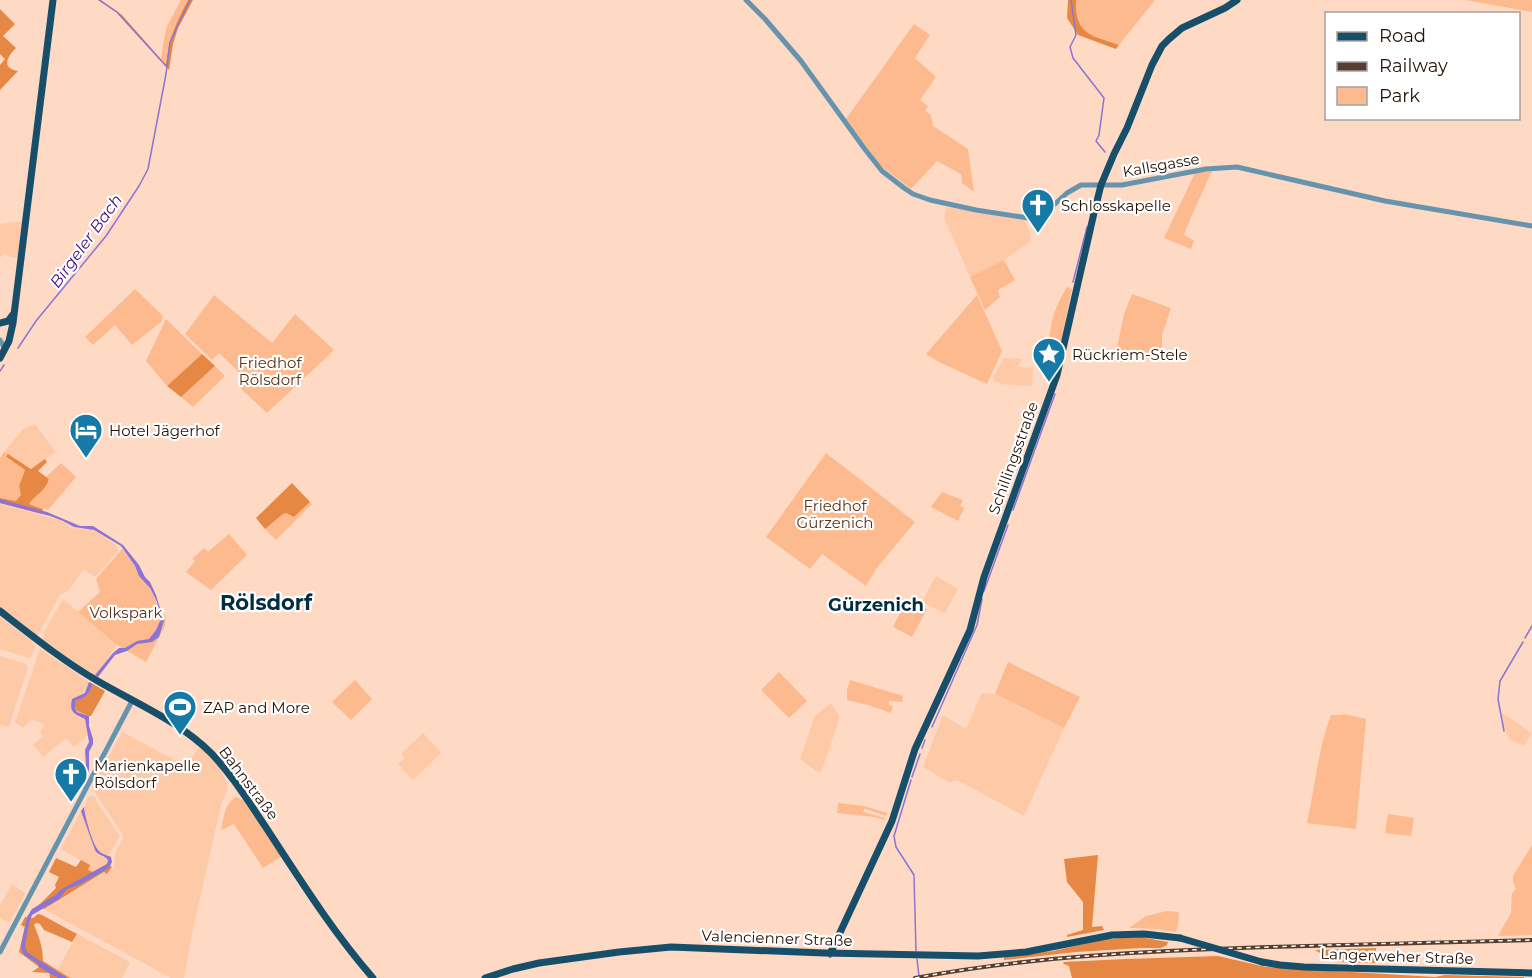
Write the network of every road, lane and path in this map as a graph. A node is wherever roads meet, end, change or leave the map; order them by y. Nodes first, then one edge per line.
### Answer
1 (53, 0) edge
2 (747, 0) edge
3 (1237, 0) edge
4 (1101, 185) junction
5 (1532, 226) edge
6 (14, 313) junction
7 (0, 323) edge
8 (0, 340) edge
9 (5, 349) junction
10 (0, 358) edge
11 (0, 611) edge
12 (132, 701) junction
13 (1180, 938) joint
14 (0, 952) edge
15 (830, 954) junction
16 (1532, 974) edge
17 (373, 978) edge
18 (485, 978) edge

1 - 6 main road
2 - 4 street, Kallsgasse
3 - 4 main road, Schillingsstraße
4 - 5 street, Kallsgasse
4 - 15 main road, Schillingsstraße
6 - 7 main road
6 - 9 main road
8 - 9 street
9 - 10 main road
11 - 12 main road, Bahnstraße
12 - 14 street
12 - 17 main road, Bahnstraße
13 - 15 main road, Valencienner Straße
13 - 16 main road, Langerweher Straße, bridge
15 - 18 main road, Valencienner Straße

